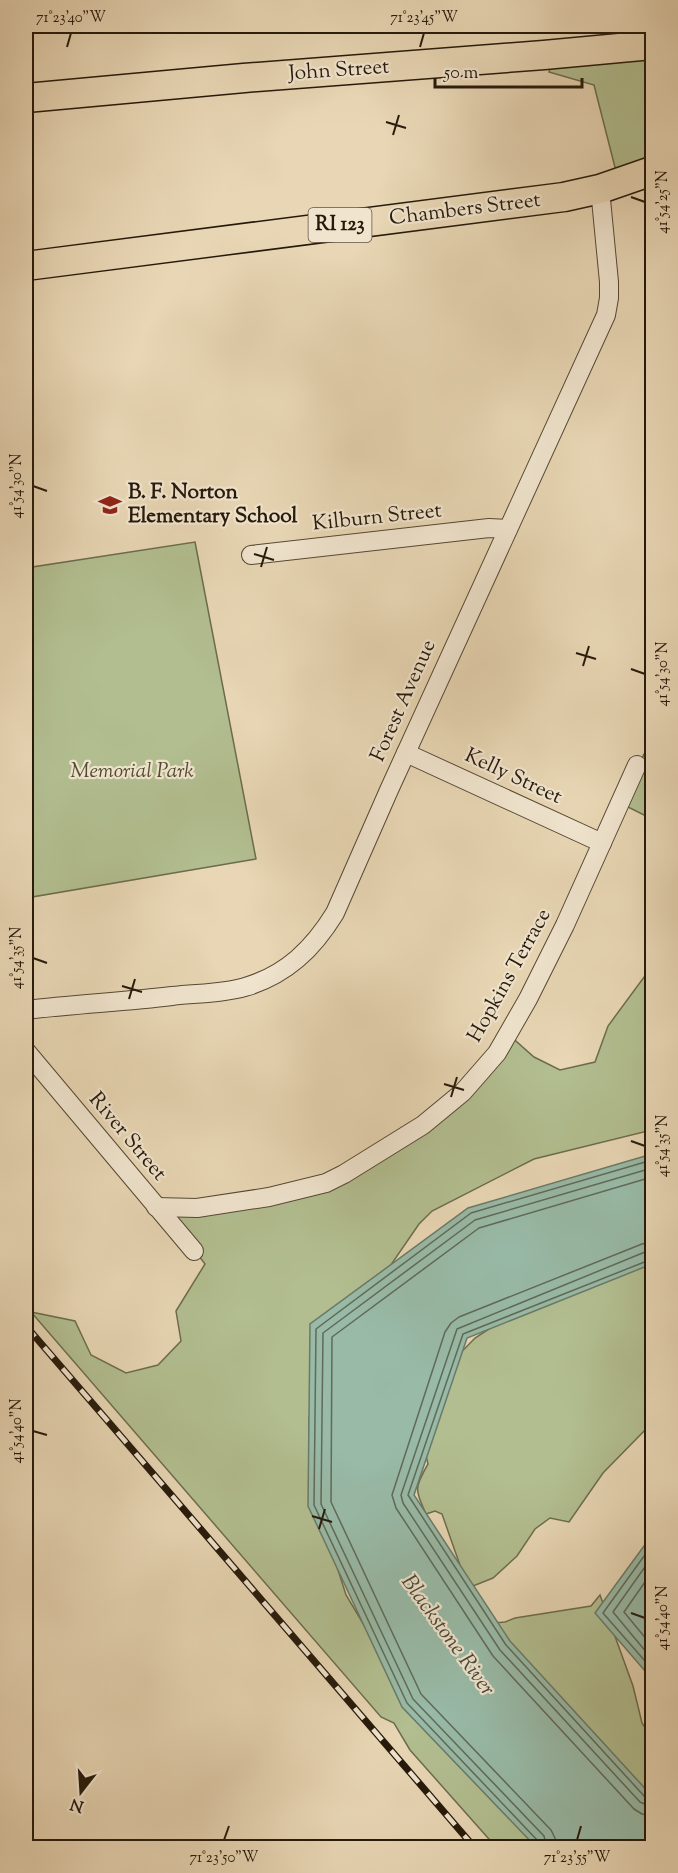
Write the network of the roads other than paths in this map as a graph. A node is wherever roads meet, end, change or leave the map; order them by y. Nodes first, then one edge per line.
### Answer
1 (652, 45) edge
2 (26, 98) edge
3 (652, 171) edge
4 (600, 189) junction
5 (26, 266) edge
6 (508, 529) junction
7 (251, 555) dead end
8 (406, 753) junction
9 (637, 765) dead end
10 (602, 843) junction
11 (26, 1010) edge
12 (26, 1051) edge
13 (156, 1207) junction
14 (194, 1251) dead end

1 - 2 main road, John Street
3 - 4 main road, Chambers Street / RI 123
4 - 5 main road, Chambers Street / RI 123
4 - 6 street, Forest Avenue
6 - 7 street, Kilburn Street
6 - 8 street, Forest Avenue
8 - 10 street, Kelly Street
8 - 11 street, Forest Avenue
9 - 10 street, Hopkins Terrace
10 - 13 street, Hopkins Terrace
12 - 13 street, River Street
13 - 14 street, River Street

